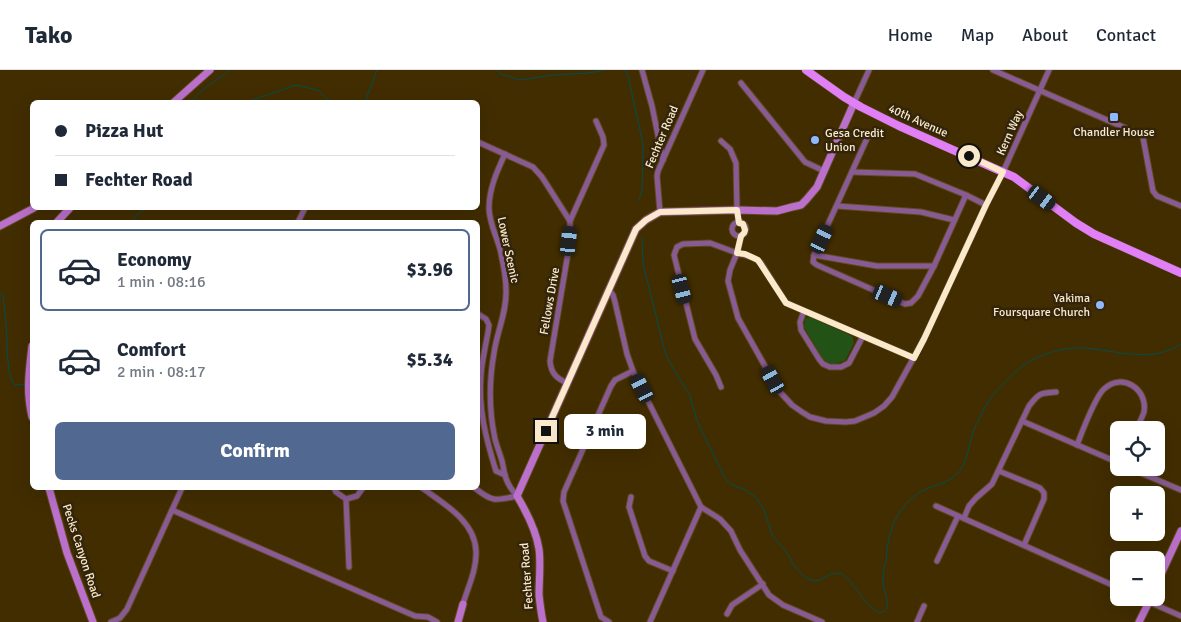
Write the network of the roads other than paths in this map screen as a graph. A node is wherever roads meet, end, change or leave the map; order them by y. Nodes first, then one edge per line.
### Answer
1 (210, 70) edge
2 (642, 70) edge
3 (703, 70) edge
4 (806, 70) edge
5 (869, 70) edge
6 (993, 70) edge
7 (1049, 70) edge
8 (741, 83) dead end
9 (1039, 91) junction
10 (176, 100) edge
11 (854, 103) junction
12 (596, 121) dead end
13 (869, 134) dead end
14 (721, 141) dead end
15 (480, 143) edge
16 (505, 154) junction
17 (663, 160) junction
18 (824, 171) junction
19 (852, 172) junction
20 (1003, 172) junction
21 (966, 195) junction
22 (986, 205) junction
23 (837, 206) junction
24 (1181, 206) edge
25 (30, 210) edge
26 (68, 210) edge
27 (737, 210) junction
28 (660, 212) junction
29 (58, 220) edge
30 (954, 220) junction
31 (570, 221) junction
32 (739, 223) junction
33 (0, 226) edge
34 (741, 236) junction
35 (737, 253) junction
36 (814, 255) junction
37 (934, 266) junction
38 (1181, 273) edge
39 (609, 290) junction
40 (804, 311) junction
41 (480, 315) edge
42 (863, 336) junction
43 (914, 358) junction
44 (30, 362) edge
45 (633, 370) junction
46 (567, 383) junction
47 (721, 386) dead end
48 (1056, 392) dead end
49 (480, 399) edge
50 (480, 399) edge
51 (30, 407) edge
52 (1022, 421) junction
53 (1140, 421) edge
54 (1077, 445) junction
55 (1110, 459) edge
56 (999, 471) junction
57 (505, 475) junction
58 (1148, 476) edge
59 (50, 490) edge
60 (181, 490) edge
61 (335, 490) edge
62 (362, 490) edge
63 (425, 490) edge
64 (477, 490) edge
65 (1181, 490) edge
66 (517, 496) junction
67 (631, 497) dead end
68 (346, 499) junction
69 (936, 506) dead end
70 (701, 507) junction
71 (172, 510) junction
72 (958, 516) junction
73 (964, 518) junction
74 (1181, 531) edge
75 (1024, 545) junction
76 (937, 561) dead end
77 (1165, 566) edge
78 (349, 567) dead end
79 (673, 571) junction
80 (763, 584) junction
81 (1110, 584) edge
82 (463, 604) joint
83 (924, 606) dead end
84 (1147, 606) edge
85 (1162, 606) edge
86 (727, 614) dead end
87 (1181, 616) edge
88 (93, 622) edge
89 (111, 622) edge
90 (437, 622) edge
91 (458, 622) edge
92 (543, 622) edge
93 (609, 622) edge
94 (650, 622) edge
95 (822, 622) edge
96 (917, 622) edge
97 (1140, 622) edge

1 - 10 street
2 - 17 street
3 - 17 street, Fechter Road
4 - 11 main road, 40th Avenue
5 - 11 street
6 - 9 street
7 - 9 street, Kern Way
8 - 18 street
9 - 20 street, Kern Way
9 - 24 street
11 - 18 street
11 - 20 main road, 40th Avenue
12 - 31 street
13 - 19 street
14 - 27 street
15 - 16 street
16 - 31 street
16 - 57 street, Lower Scenic
17 - 28 street, Fechter Road
18 - 27 street
19 - 21 street
19 - 23 street
20 - 22 street, Kern Way
20 - 38 main road, 40th Avenue
21 - 22 street
21 - 30 street
22 - 43 street, Kern Way
23 - 30 street
23 - 36 street
25 - 33 street
26 - 29 street
27 - 28 street
27 - 32 street
28 - 39 street
30 - 37 street
31 - 46 street, Fellows Drive
32 - 34 street
32 - 34 street
34 - 35 street, Kern Way
35 - 40 street
35 - 43 street, Kern Way
35 - 47 street
36 - 37 street
36 - 37 street
39 - 45 street
39 - 46 street
40 - 42 street
40 - 42 street
41 - 50 street
42 - 43 street
44 - 51 street
45 - 70 street
45 - 93 street
46 - 66 street
48 - 52 street
49 - 57 street
52 - 54 street
52 - 56 street
53 - 54 street
54 - 55 street
56 - 73 street
56 - 75 street
57 - 66 street, Lower Scenic
58 - 65 street
59 - 88 street, Pecks Canyon Road
60 - 71 street
61 - 68 street
62 - 68 street
63 - 82 street
64 - 66 street
66 - 92 street, Fechter Road
67 - 79 street
68 - 78 street
69 - 72 street
70 - 79 street
70 - 80 street
71 - 89 street
71 - 90 street
72 - 73 street
72 - 76 street
73 - 75 street
74 - 77 street
75 - 81 street
79 - 94 street
80 - 86 street
80 - 95 street
82 - 91 street
83 - 96 street
84 - 97 street
85 - 87 street

